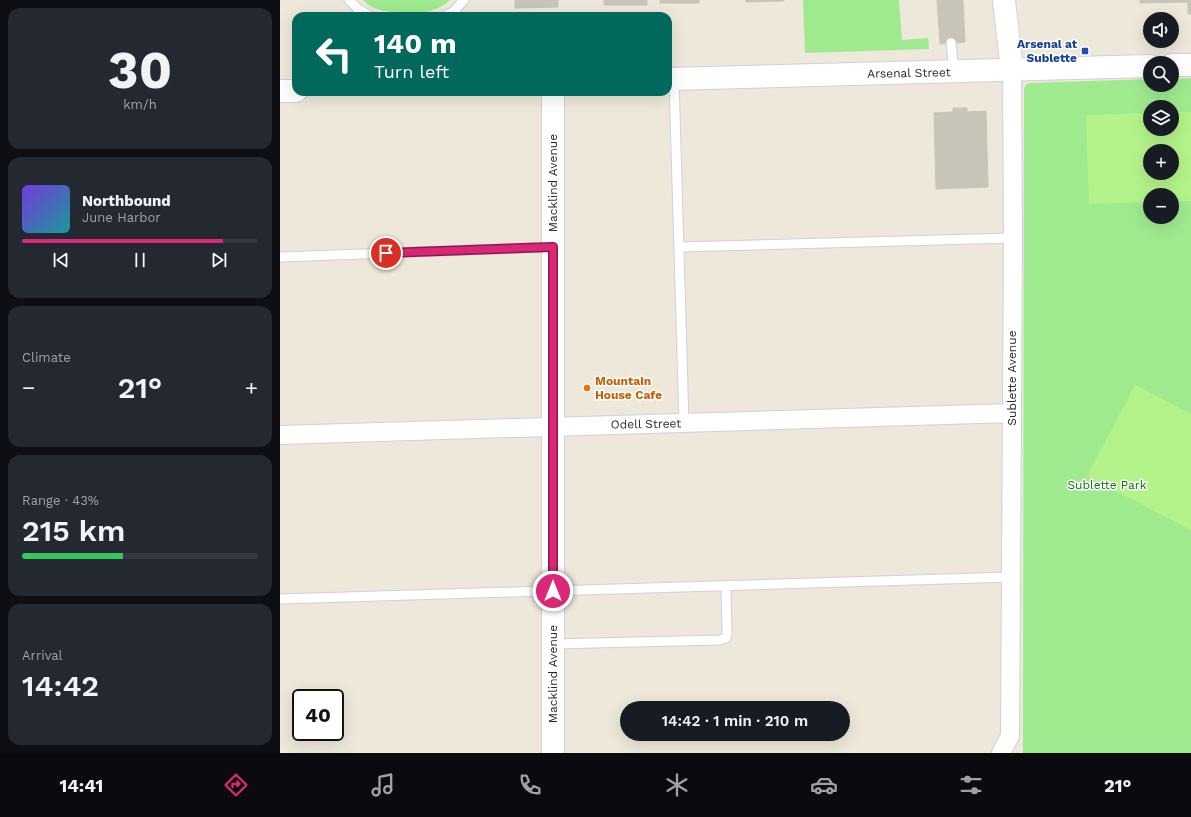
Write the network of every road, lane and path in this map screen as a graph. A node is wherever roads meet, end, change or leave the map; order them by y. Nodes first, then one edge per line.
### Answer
1 (349, 0) edge
2 (464, 0) edge
3 (1004, 0) edge
4 (363, 12) edge
5 (453, 12) edge
6 (951, 43) dead end
7 (1191, 65) edge
8 (1143, 66) edge
9 (1179, 66) edge
10 (1012, 71) junction
11 (954, 72) junction
12 (672, 79) edge
13 (280, 91) edge
14 (292, 91) edge
15 (553, 96) edge
16 (672, 96) edge
17 (1013, 238) junction
18 (553, 247) junction
19 (679, 248) junction
20 (280, 257) edge
21 (1012, 413) junction
22 (684, 423) junction
23 (553, 426) junction
24 (280, 435) edge
25 (1012, 577) junction
26 (726, 586) junction
27 (553, 591) junction
28 (280, 600) edge
29 (553, 644) junction
30 (553, 753) edge
31 (1001, 753) edge

1 - 4 lane
2 - 5 lane
3 - 10 street, Sublette Avenue
6 - 11 lane
7 - 9 street
8 - 10 street, Arsenal Street
10 - 11 street, Arsenal Street
10 - 17 street, Sublette Avenue
11 - 12 street, Arsenal Street
13 - 14 street
15 - 18 street, Macklind Avenue
16 - 19 lane
17 - 19 lane
17 - 21 street, Sublette Avenue
18 - 20 lane
18 - 23 street, Macklind Avenue
19 - 22 lane
21 - 22 street, Odell Street
21 - 25 street, Sublette Avenue
22 - 23 street, Odell Street
23 - 24 street, Odell Street
23 - 27 street, Macklind Avenue
25 - 26 lane
25 - 31 street, Sublette Avenue
26 - 27 lane
26 - 29 lane
27 - 28 lane
27 - 29 street, Macklind Avenue
29 - 30 street, Macklind Avenue

